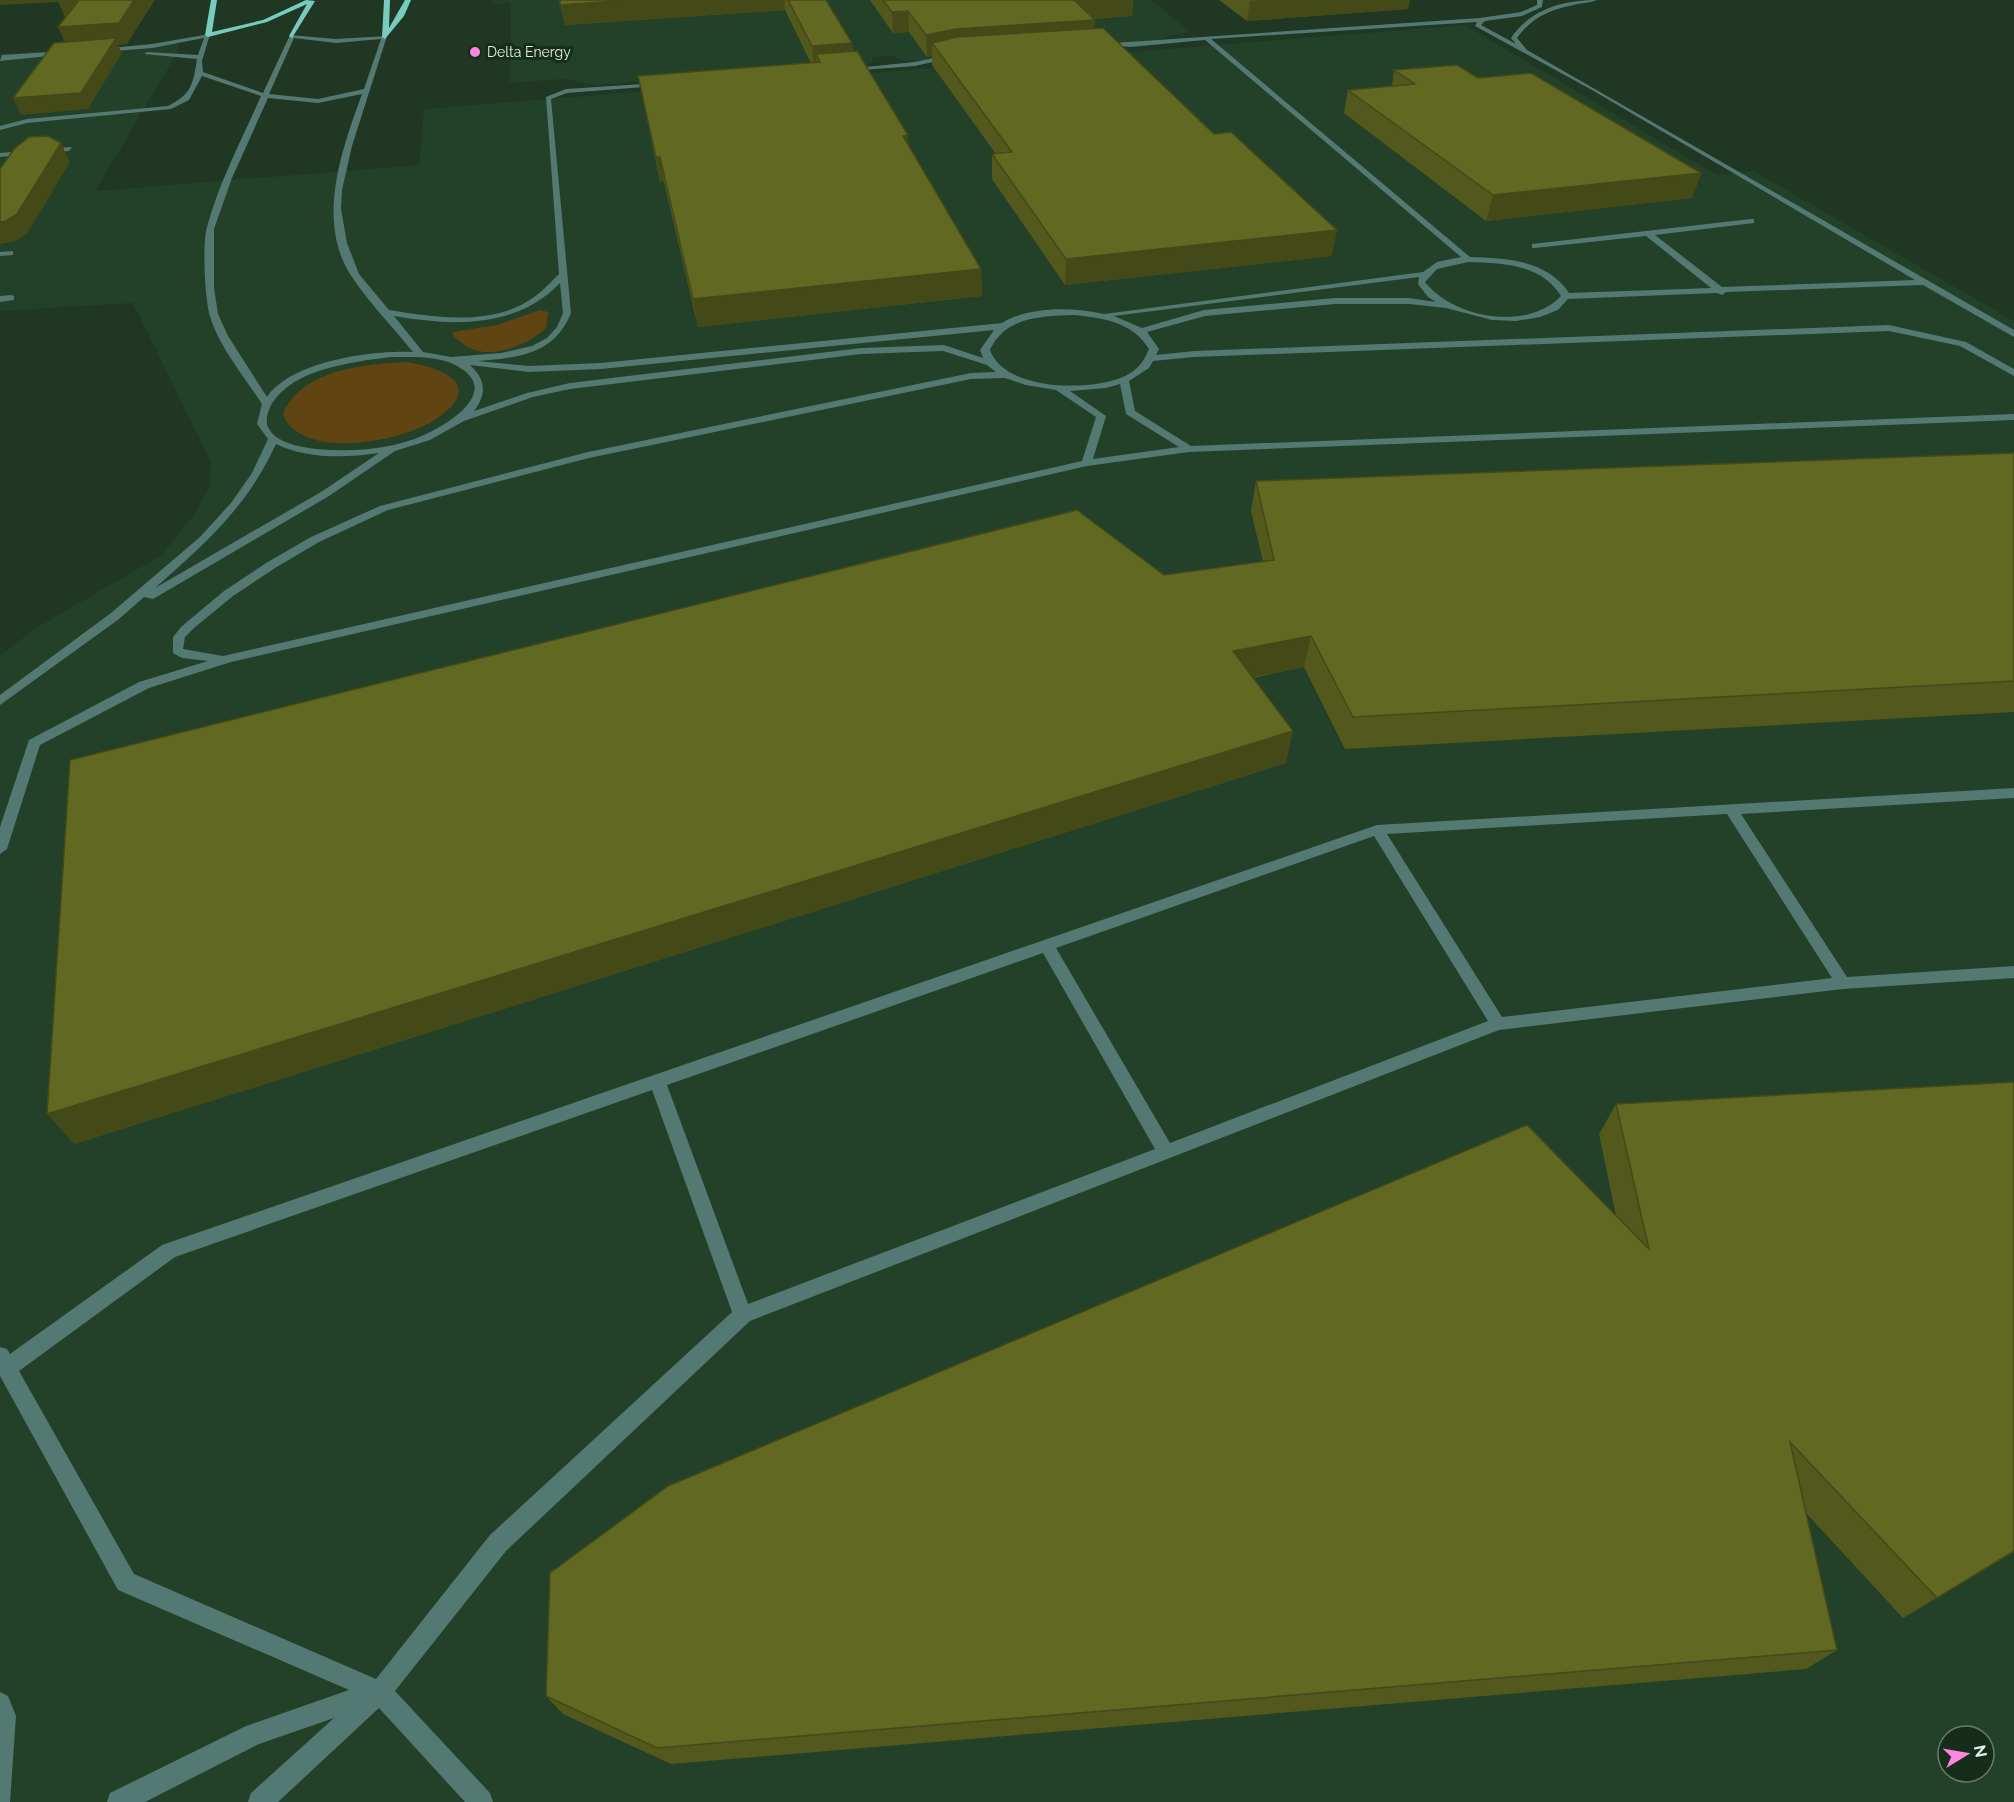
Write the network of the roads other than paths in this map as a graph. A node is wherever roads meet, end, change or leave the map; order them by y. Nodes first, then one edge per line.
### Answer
1 (214, 0) edge
2 (312, 0) edge
3 (387, 0) edge
4 (408, 0) edge
5 (1540, 0) edge
6 (1594, 0) edge
7 (1480, 20) junction
8 (208, 35) junction
9 (292, 36) junction
10 (385, 37) junction
11 (1206, 38) junction
12 (1095, 44) edge
13 (1524, 49) junction
14 (94, 51) edge
15 (71, 52) edge
16 (957, 55) edge
17 (1, 57) edge
18 (102, 57) edge
19 (200, 57) junction
20 (68, 60) edge
21 (0, 64) edge
22 (845, 69) edge
23 (200, 73) junction
24 (671, 83) edge
25 (368, 90) junction
26 (266, 94) junction
27 (0, 128) edge
28 (69, 149) dead end
29 (0, 154) edge
30 (1751, 221) dead end
31 (1648, 233) junction
32 (1535, 246) dead end
33 (1468, 259) junction
34 (1424, 274) junction
35 (562, 276) junction
36 (1925, 282) junction
37 (1722, 292) junction
38 (1566, 296) junction
39 (11, 298) dead end
40 (0, 299) edge
41 (1450, 307) junction
42 (384, 312) junction
43 (1101, 315) junction
44 (1002, 326) junction
45 (1141, 331) junction
46 (2014, 334) edge
47 (420, 354) junction
48 (1152, 358) junction
49 (451, 360) junction
50 (990, 363) junction
51 (2014, 373) edge
52 (1005, 375) junction
53 (1124, 380) junction
54 (1059, 388) junction
55 (267, 404) junction
56 (2012, 416) edge
57 (460, 419) junction
58 (273, 439) junction
59 (397, 446) junction
60 (1189, 449) junction
61 (1087, 463) junction
62 (115, 616) junction
63 (228, 660) junction
64 (0, 701) edge
65 (2014, 793) edge
66 (1731, 809) junction
67 (1377, 830) junction
68 (0, 849) edge
69 (1046, 945) junction
70 (2014, 972) edge
71 (1843, 983) junction
72 (1498, 1024) junction
73 (657, 1081) junction
74 (1166, 1152) junction
75 (743, 1315) junction
76 (3, 1363) edge
77 (380, 1692) junction
78 (0, 1704) edge
79 (0, 1798) edge
80 (119, 1802) edge
81 (260, 1802) edge
82 (481, 1802) edge

1 - 8 highway
2 - 8 highway
2 - 9 highway
3 - 10 highway
4 - 10 highway
5 - 7 lane
6 - 13 lane
7 - 11 lane
7 - 13 lane
8 - 14 lane
8 - 19 lane
9 - 10 lane
9 - 26 lane
10 - 25 lane
11 - 12 lane
11 - 33 lane
13 - 36 lane
15 - 17 lane
16 - 22 lane
18 - 19 lane
19 - 23 lane
20 - 21 lane
23 - 26 lane
23 - 27 lane
24 - 35 lane
25 - 26 lane
25 - 42 lane
26 - 55 lane
28 - 29 lane
30 - 31 lane
31 - 32 lane
31 - 37 lane
33 - 34 lane
33 - 38 lane
34 - 41 lane
34 - 43 lane
35 - 42 lane
35 - 49 lane
36 - 37 lane
36 - 46 lane
37 - 38 lane
38 - 41 lane
39 - 40 lane
41 - 45 lane
42 - 47 lane
43 - 44 lane
43 - 45 lane
44 - 49 lane
44 - 50 lane
45 - 48 lane
47 - 49 lane
47 - 55 lane
48 - 51 lane
48 - 53 lane
49 - 57 lane
50 - 52 lane
50 - 57 lane
52 - 54 lane
52 - 63 lane
53 - 54 lane
53 - 60 lane
54 - 61 lane
55 - 58 lane
56 - 60 lane
57 - 59 lane
58 - 59 lane
58 - 62 lane
59 - 62 lane
60 - 61 lane
61 - 63 lane
62 - 64 lane
63 - 68 lane
65 - 66 lane
66 - 67 lane
66 - 71 lane
67 - 69 lane
67 - 72 lane
69 - 73 lane
69 - 74 lane
70 - 71 lane
71 - 72 lane
72 - 74 lane
73 - 75 lane
73 - 76 lane
74 - 75 lane
75 - 77 lane
76 - 77 lane
77 - 80 lane
77 - 81 lane
77 - 82 lane
78 - 79 lane

